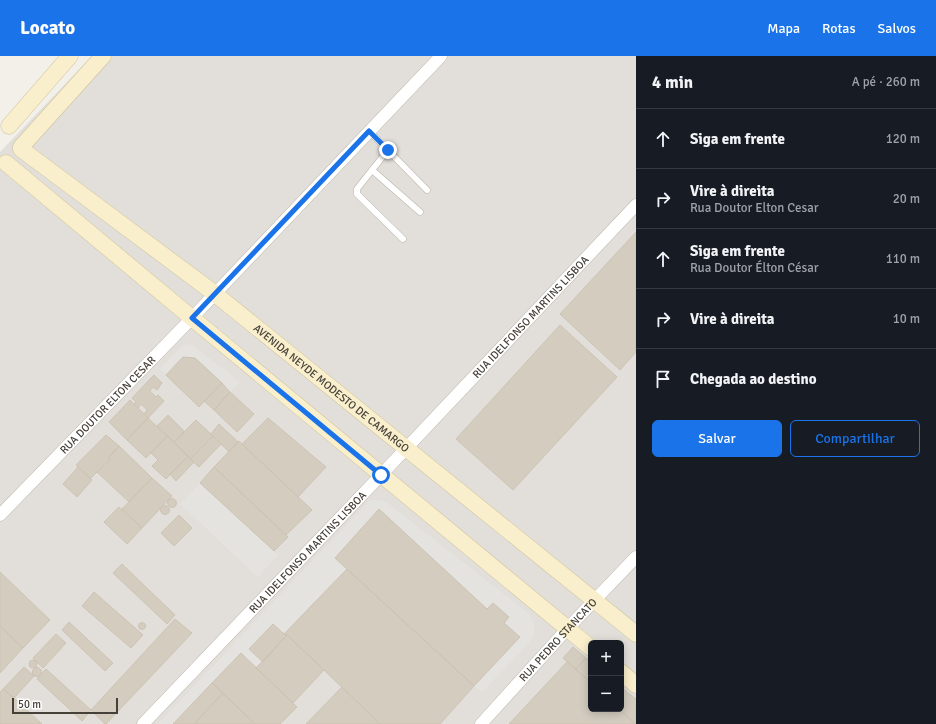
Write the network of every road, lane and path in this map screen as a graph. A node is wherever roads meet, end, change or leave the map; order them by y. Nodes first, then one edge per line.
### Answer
1 (70, 56) edge
2 (103, 56) edge
3 (441, 56) edge
4 (5, 125) edge
5 (369, 131) junction
6 (21, 148) junction
7 (388, 150) junction
8 (2, 164) edge
9 (372, 170) junction
10 (427, 190) dead end
11 (636, 205) edge
12 (420, 212) dead end
13 (403, 239) dead end
14 (214, 293) junction
15 (192, 318) junction
16 (406, 448) junction
17 (381, 475) junction
18 (0, 515) edge
19 (636, 557) edge
20 (594, 600) junction
21 (568, 628) junction
22 (636, 634) edge
23 (588, 645) edge
24 (624, 675) edge
25 (636, 685) edge
26 (144, 724) edge
27 (481, 724) edge

1 - 4 street
2 - 6 street
3 - 5 street, RUA DOUTOR ELTON CESAR
4 - 6 street
5 - 7 lane
5 - 14 street, RUA DOUTOR ELTON CESAR
6 - 8 street
6 - 14 street, AVENIDA NEYDE MODESTO DE CAMARGO
7 - 9 lane
7 - 10 lane
8 - 15 street
9 - 12 lane
9 - 13 lane
11 - 16 street, RUA IDELFONSO MARTINS LISBOA
14 - 15 street, RUA DOUTOR ELTON CESAR
14 - 16 street, AVENIDA NEYDE MODESTO DE CAMARGO
15 - 17 street
15 - 18 street, RUA DOUTOR ELTON CESAR
16 - 17 street, RUA IDELFONSO MARTINS LISBOA
16 - 20 street, AVENIDA NEYDE MODESTO DE CAMARGO
17 - 21 street
17 - 26 street, RUA IDELFONSO MARTINS LISBOA
19 - 20 street, RUA PEDRO STANCATO
20 - 21 street, RUA PEDRO STANCATO
20 - 22 street, AVENIDA NEYDE MODESTO DE CAMARGO
21 - 23 street
21 - 27 street, RUA PEDRO STANCATO
24 - 25 street

